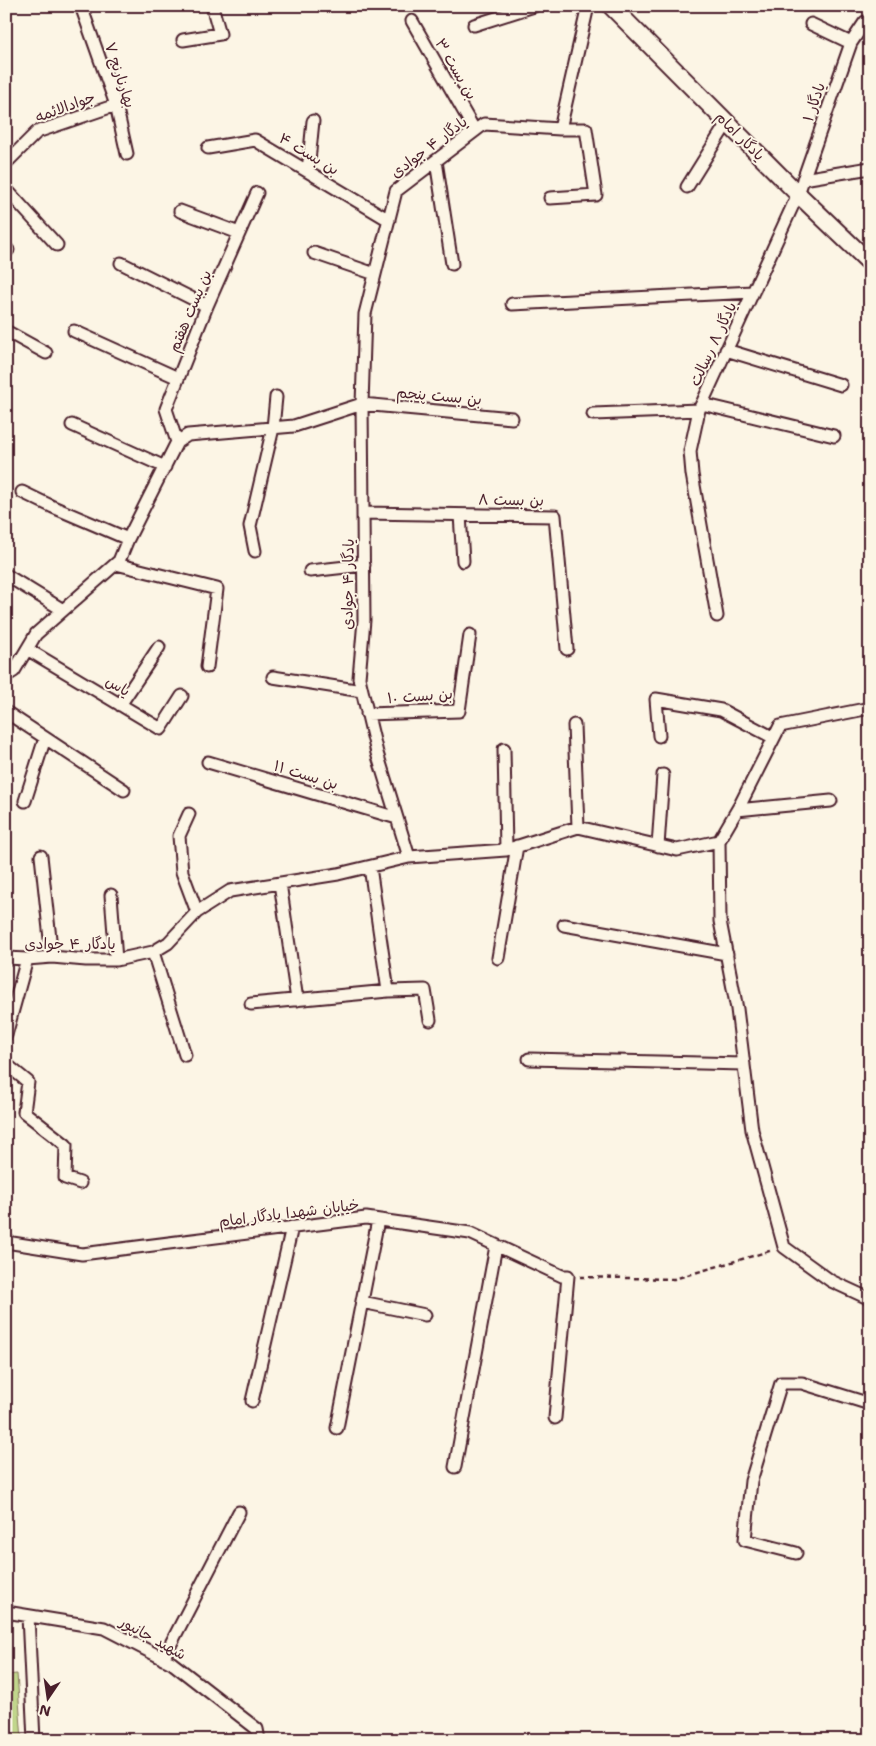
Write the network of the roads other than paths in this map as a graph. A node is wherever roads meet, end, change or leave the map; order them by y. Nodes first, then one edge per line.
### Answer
1 (81, 6) edge
2 (212, 6) edge
3 (534, 6) edge
4 (588, 6) edge
5 (611, 6) edge
6 (868, 21) edge
7 (412, 22) dead end
8 (811, 24) dead end
9 (474, 26) dead end
10 (183, 40) dead end
11 (851, 43) junction
12 (116, 105) junction
13 (313, 121) dead end
14 (727, 123) junction
15 (560, 129) junction
16 (475, 131) junction
17 (208, 148) dead end
18 (127, 154) dead end
19 (436, 161) junction
20 (6, 163) edge
21 (870, 168) edge
22 (308, 171) junction
23 (687, 187) dead end
24 (801, 187) junction
25 (6, 189) edge
26 (257, 192) dead end
27 (550, 198) dead end
28 (180, 211) dead end
29 (389, 220) junction
30 (239, 232) junction
31 (57, 244) dead end
32 (314, 253) dead end
33 (121, 263) dead end
34 (870, 263) edge
35 (452, 264) dead end
36 (375, 274) junction
37 (753, 292) junction
38 (512, 304) dead end
39 (207, 306) junction
40 (6, 331) edge
41 (74, 331) dead end
42 (726, 350) junction
43 (46, 353) dead end
44 (178, 378) junction
45 (841, 385) dead end
46 (276, 397) dead end
47 (362, 404) junction
48 (700, 407) junction
49 (593, 414) dead end
50 (512, 418) dead end
51 (72, 425) dead end
52 (274, 428) junction
53 (834, 436) dead end
54 (177, 442) junction
55 (165, 467) junction
56 (22, 492) dead end
57 (364, 514) junction
58 (460, 515) junction
59 (128, 539) junction
60 (255, 551) dead end
61 (463, 561) dead end
62 (116, 564) junction
63 (364, 565) junction
64 (310, 571) dead end
65 (6, 575) edge
66 (63, 610) junction
67 (717, 616) dead end
68 (470, 635) dead end
69 (159, 647) dead end
70 (27, 649) junction
71 (567, 649) dead end
72 (207, 667) dead end
73 (6, 676) edge
74 (274, 676) dead end
75 (362, 691) junction
76 (182, 696) dead end
77 (120, 704) junction
78 (870, 708) edge
79 (6, 712) edge
80 (367, 714) junction
81 (574, 725) dead end
82 (659, 736) dead end
83 (45, 738) junction
84 (774, 738) junction
85 (504, 749) dead end
86 (208, 762) dead end
87 (663, 775) dead end
88 (124, 790) dead end
89 (25, 801) dead end
90 (831, 802) dead end
91 (737, 810) junction
92 (189, 814) dead end
93 (396, 818) junction
94 (578, 827) junction
95 (719, 840) junction
96 (658, 846) junction
97 (512, 848) junction
98 (41, 856) dead end
99 (408, 857) junction
100 (370, 866) junction
101 (280, 883) junction
102 (112, 895) dead end
103 (197, 912) junction
104 (564, 925) dead end
105 (153, 952) junction
106 (726, 954) junction
107 (52, 957) junction
108 (6, 958) edge
109 (498, 958) dead end
110 (27, 959) junction
111 (116, 960) junction
112 (388, 991) junction
113 (297, 1000) junction
114 (251, 1004) dead end
115 (430, 1020) dead end
116 (6, 1035) edge
117 (185, 1055) dead end
118 (529, 1058) dead end
119 (6, 1064) edge
120 (744, 1064) junction
121 (80, 1183) dead end
122 (378, 1220) junction
123 (292, 1228) junction
124 (6, 1242) edge
125 (496, 1246) junction
126 (870, 1299) edge
127 (362, 1302) junction
128 (425, 1315) dead end
129 (252, 1401) dead end
130 (870, 1404) edge
131 (556, 1415) dead end
132 (337, 1428) dead end
133 (455, 1467) dead end
134 (239, 1512) dead end
135 (796, 1553) dead end
136 (6, 1612) edge
137 (28, 1616) junction
138 (164, 1658) junction
139 (34, 1740) edge
140 (259, 1740) edge

1 - 12 street, بهارنارنج ۷
2 - 10 street
3 - 9 street
4 - 15 street
5 - 14 main road, یادگار امام
6 - 11 street, یادگار ۱
7 - 16 street, بن بست ۳
8 - 11 street
11 - 24 street, یادگار ۱
12 - 18 street, بهارنارنج ۷
12 - 20 street, جوادالائمه
13 - 22 street
14 - 23 street
14 - 24 main road, یادگار امام
15 - 16 street, یادگار ۴ جوادی
15 - 27 street, یادگار ۴ جوادی
16 - 19 street, یادگار ۴ جوادی
17 - 22 street, بن بست ۴
19 - 29 street, یادگار ۴ جوادی
19 - 35 street
21 - 24 street
22 - 29 street, بن بست ۴
24 - 34 main road, یادگار امام
24 - 37 street, یادگار ۸ رسالت
25 - 31 street
26 - 30 street, بن بست هفتم
28 - 30 street
29 - 36 street, یادگار ۴ جوادی
30 - 39 street, بن بست هفتم
32 - 36 street
33 - 39 street
36 - 47 street, یادگار ۴ جوادی
37 - 38 street
37 - 42 street, یادگار ۸ رسالت
39 - 44 street, بن بست هفتم
40 - 43 street
41 - 44 street
42 - 45 street
42 - 48 street, یادگار ۸ رسالت
44 - 54 street, بن بست هفتم
46 - 52 street
47 - 50 street, بن بست پنجم
47 - 52 street
47 - 57 street, یادگار ۴ جوادی
48 - 49 street, یادگار ۸ رسالت
48 - 53 street
48 - 67 street
51 - 55 street
52 - 54 street
52 - 60 street
54 - 55 street
55 - 59 street
56 - 59 street
57 - 58 street, بن بست ۸
57 - 63 street, یادگار ۴ جوادی
58 - 61 street
58 - 71 street, بن بست ۸
59 - 62 street
62 - 66 street
62 - 72 street
63 - 64 street
63 - 75 street, یادگار ۴ جوادی
65 - 66 street
66 - 70 street
68 - 80 street, بن بست ۱۰
69 - 77 street
70 - 73 street
70 - 77 street, یاس
74 - 75 street
75 - 80 street, یادگار ۴ جوادی
76 - 77 street, یاس
78 - 84 street
79 - 83 street
80 - 93 street, یادگار ۴ جوادی
81 - 94 street
82 - 84 street
83 - 88 street
83 - 89 street
84 - 91 street
85 - 97 street
86 - 93 street, بن بست ۱۱
87 - 96 street
90 - 91 street
91 - 95 street
92 - 103 street
93 - 99 street, یادگار ۴ جوادی
94 - 96 street
94 - 97 street
95 - 96 street
95 - 106 street
97 - 99 street
97 - 109 street
98 - 107 street
99 - 100 street, یادگار ۴ جوادی
100 - 101 street, یادگار ۴ جوادی
100 - 112 street
101 - 103 street, یادگار ۴ جوادی
101 - 113 street
102 - 111 street
103 - 105 street, یادگار ۴ جوادی
104 - 106 street
105 - 111 street, یادگار ۴ جوادی
105 - 117 street
106 - 120 street
107 - 110 street, یادگار ۴ جوادی
107 - 111 street, یادگار ۴ جوادی
108 - 110 street, یادگار ۴ جوادی
110 - 116 street
112 - 113 street
112 - 115 street
113 - 114 street
118 - 120 street
119 - 121 street
120 - 126 street
122 - 123 street, خیابان شهدا یادگار امام
122 - 125 street, خیابان شهدا یادگار امام
122 - 127 street
123 - 124 street, خیابان شهدا یادگار امام
123 - 129 street
125 - 131 street, خیابان شهدا یادگار امام
125 - 133 street
127 - 128 street
127 - 132 street
130 - 135 street
134 - 138 street
136 - 137 street, شهید جانپور
137 - 138 street, شهید جانپور
137 - 139 street
138 - 140 street, شهید جانپور

